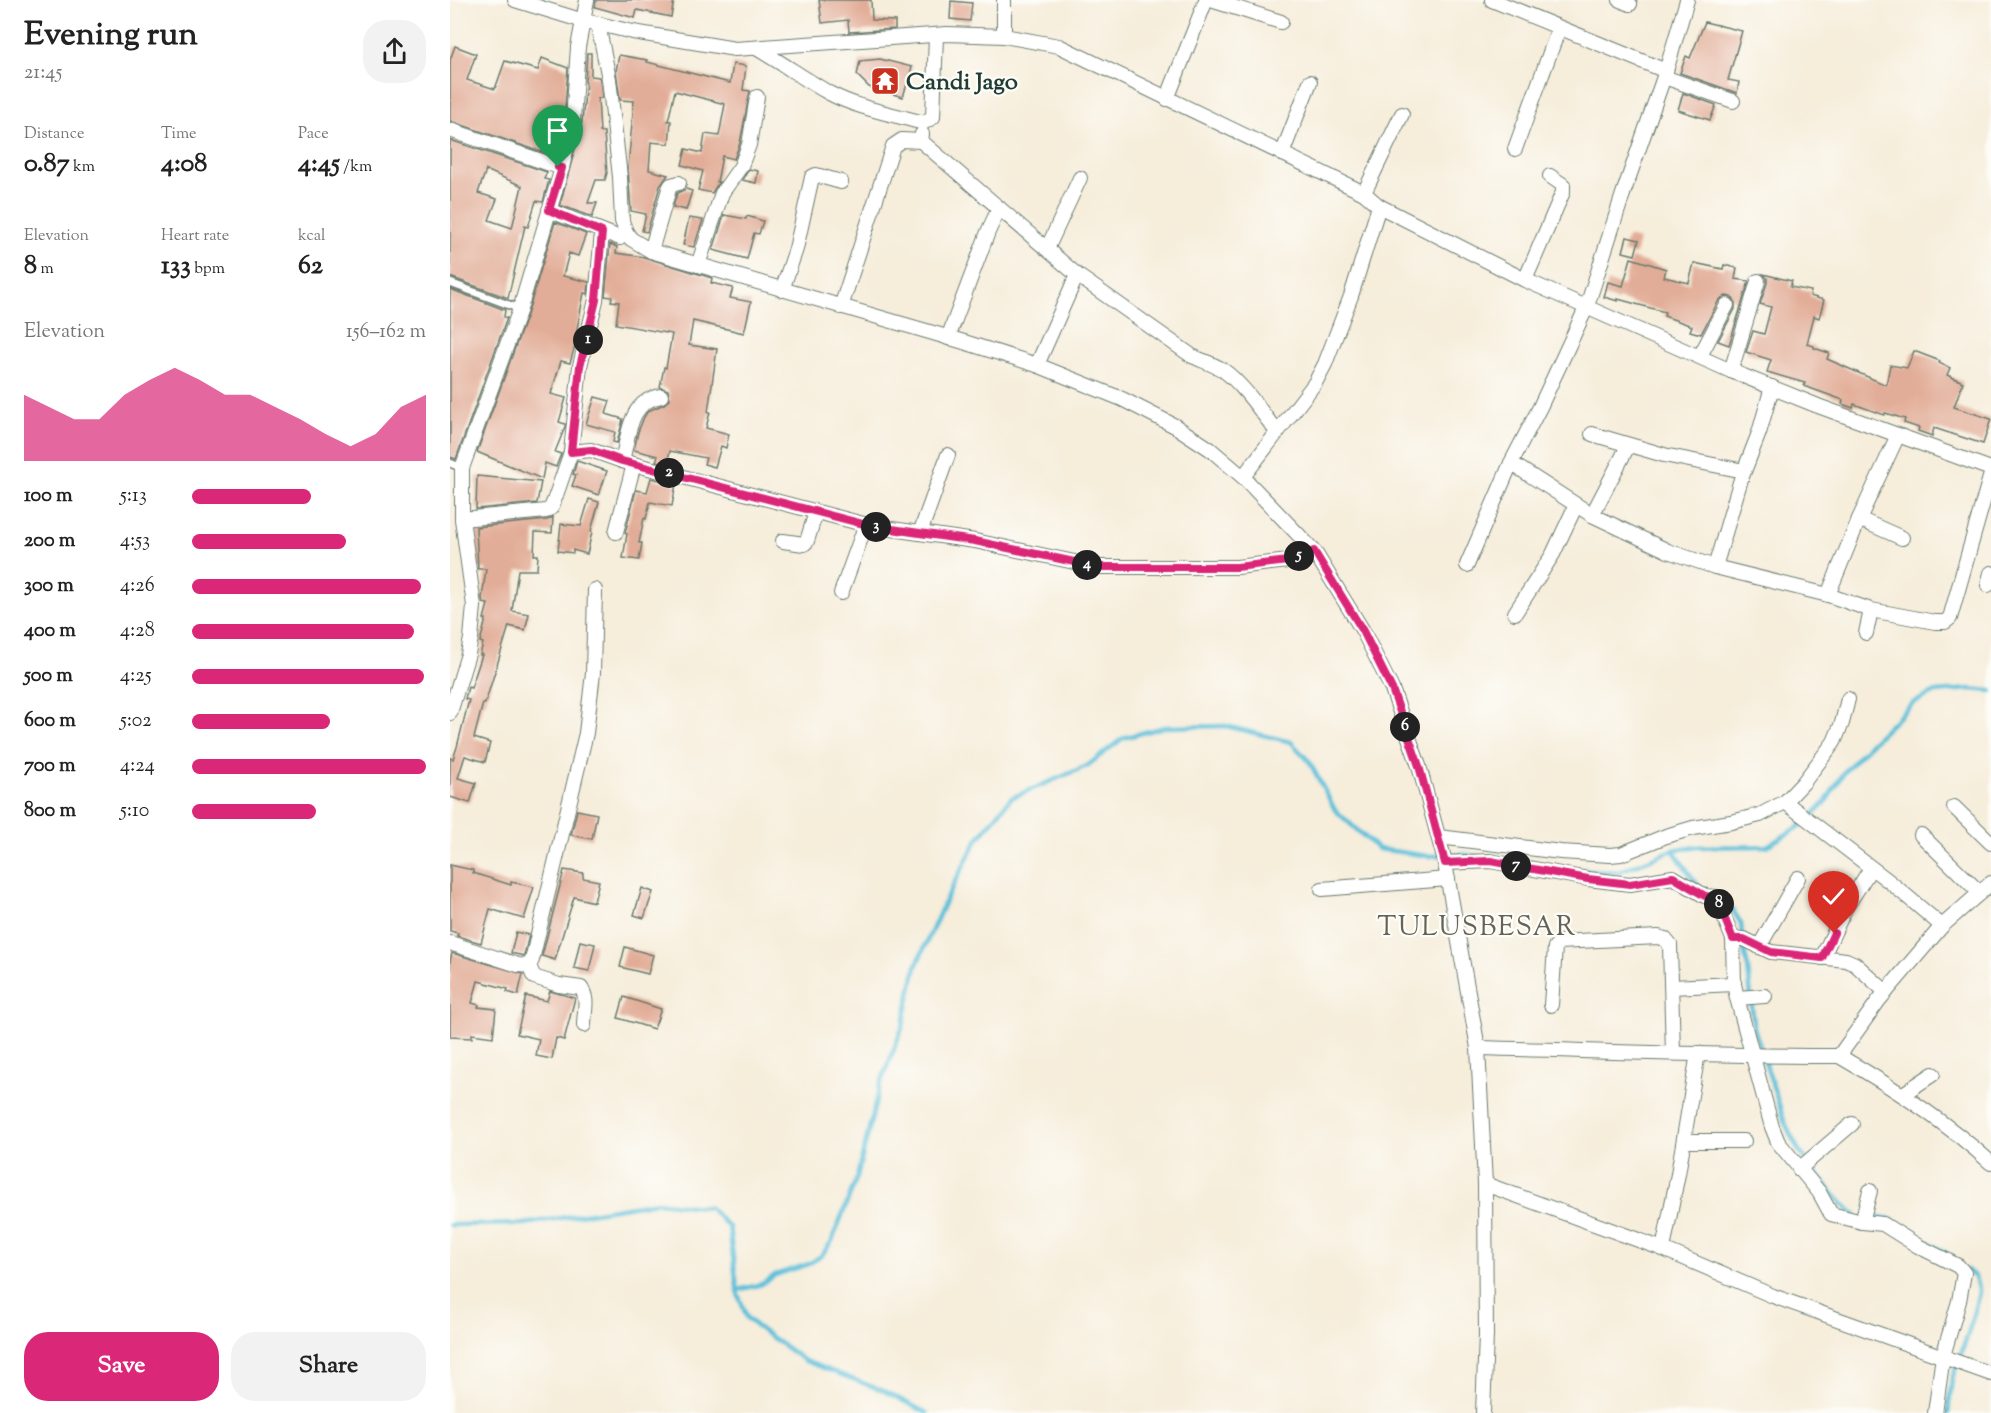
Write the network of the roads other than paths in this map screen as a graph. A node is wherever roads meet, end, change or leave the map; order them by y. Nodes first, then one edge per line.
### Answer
1 (515, 0) edge
2 (575, 0) edge
3 (586, 0) edge
4 (1004, 0) edge
5 (1206, 0) edge
6 (1211, 0) edge
7 (1492, 0) edge
8 (1687, 0) edge
9 (1509, 3) edge
10 (582, 20) junction
11 (1281, 22) dead end
12 (598, 24) junction
13 (1559, 28) junction
14 (936, 35) junction
15 (1004, 36) junction
16 (756, 48) junction
17 (1665, 74) junction
18 (1310, 82) dead end
19 (757, 97) dead end
20 (1167, 99) junction
21 (1733, 101) dead end
22 (1402, 114) dead end
23 (923, 123) junction
24 (450, 130) edge
25 (921, 141) junction
26 (1515, 148) dead end
27 (1282, 154) junction
28 (562, 168) junction
29 (1550, 176) dead end
30 (1080, 178) dead end
31 (841, 182) dead end
32 (679, 183) dead end
33 (1364, 193) junction
34 (1379, 206) junction
35 (999, 208) junction
36 (549, 210) junction
37 (602, 232) junction
38 (620, 238) dead end
39 (1047, 249) junction
40 (651, 251) junction
41 (698, 265) junction
42 (1077, 275) junction
43 (1525, 280) junction
44 (1758, 281) dead end
45 (450, 283) edge
46 (782, 290) junction
47 (1727, 305) dead end
48 (1587, 306) junction
49 (842, 308) junction
50 (520, 309) junction
51 (948, 338) junction
52 (1700, 356) junction
53 (1037, 365) junction
54 (1731, 371) junction
55 (1772, 387) junction
56 (661, 396) dead end
57 (1277, 432) junction
58 (1592, 434) dead end
59 (1898, 435) junction
60 (1628, 446) junction
61 (571, 452) junction
62 (948, 454) dead end
63 (628, 463) junction
64 (1511, 463) junction
65 (456, 465) edge
66 (1990, 467) edge
67 (1744, 471) junction
68 (1243, 477) junction
69 (1576, 506) junction
70 (816, 512) junction
71 (1592, 515) junction
72 (462, 519) junction
73 (1859, 519) junction
74 (866, 524) junction
75 (616, 532) dead end
76 (920, 533) junction
77 (1902, 538) dead end
78 (783, 542) dead end
79 (1314, 551) junction
80 (1467, 565) dead end
81 (1715, 567) junction
82 (596, 590) dead end
83 (842, 593) dead end
84 (1828, 596) junction
85 (1871, 610) junction
86 (1515, 613) dead end
87 (1866, 633) dead end
88 (1848, 699) dead end
89 (450, 713) edge
90 (1785, 802) junction
91 (1954, 807) dead end
92 (1921, 835) dead end
93 (1991, 843) edge
94 (1443, 852) junction
95 (1871, 868) junction
96 (1798, 878) dead end
97 (1448, 879) junction
98 (1991, 883) edge
99 (1322, 890) dead end
100 (1980, 893) junction
101 (1942, 926) junction
102 (1738, 939) junction
103 (450, 943) edge
104 (1760, 947) junction
105 (1822, 958) junction
106 (529, 966) junction
107 (1672, 987) junction
108 (1886, 992) junction
109 (1746, 994) junction
110 (1551, 1005) dead end
111 (584, 1025) dead end
112 (1478, 1048) junction
113 (1673, 1053) junction
114 (1698, 1053) junction
115 (1759, 1056) junction
116 (1839, 1056) junction
117 (1933, 1074) dead end
118 (1902, 1094) junction
119 (1852, 1124) dead end
120 (1684, 1141) junction
121 (1744, 1141) dead end
122 (1991, 1163) edge
123 (1804, 1164) junction
124 (1485, 1184) junction
125 (1870, 1191) dead end
126 (1862, 1217) junction
127 (1663, 1250) junction
128 (1954, 1360) junction
129 (1991, 1374) edge
130 (1483, 1413) edge
131 (1935, 1413) edge

1 - 10 street
2 - 10 street
3 - 10 street
4 - 15 street
5 - 20 street
6 - 11 street
7 - 9 street
8 - 17 street
9 - 13 street
10 - 12 street
10 - 28 street
12 - 16 street
12 - 40 street
13 - 17 street
13 - 26 street
14 - 15 street
14 - 16 street
14 - 23 street
15 - 20 street
16 - 23 street
17 - 21 street
17 - 48 street
18 - 27 street
19 - 41 street
20 - 27 street
22 - 33 street
23 - 25 street
24 - 28 street
25 - 35 street
25 - 49 street
27 - 33 street
28 - 36 street
29 - 43 street
30 - 39 street
31 - 46 street
32 - 40 street
33 - 34 street
34 - 43 street
34 - 57 street
35 - 39 street
35 - 51 street
36 - 37 street
36 - 50 street
37 - 38 street
37 - 61 street
39 - 42 street
40 - 41 street
41 - 46 street
42 - 53 street
42 - 57 street
43 - 48 street
44 - 54 street
45 - 50 lane
46 - 49 street
47 - 52 street
48 - 52 street
48 - 64 street
49 - 51 street
50 - 65 street
51 - 53 street
52 - 54 street
53 - 68 street
54 - 55 street
55 - 59 street
55 - 67 street
56 - 63 street
57 - 68 street
58 - 60 street
59 - 66 street
59 - 73 street
60 - 67 street
60 - 71 street
61 - 63 street
61 - 72 street
62 - 76 street
63 - 70 street
63 - 75 street
64 - 69 street
64 - 80 street
65 - 72 street
66 - 85 street
67 - 81 street
68 - 79 street
69 - 71 street
69 - 86 street
70 - 74 street
70 - 78 street
71 - 81 street
72 - 89 street
73 - 77 street
73 - 84 street
74 - 76 street
74 - 83 street
76 - 79 street
79 - 94 street
81 - 84 street
82 - 106 street
84 - 85 street
85 - 87 street
88 - 90 street
90 - 94 street
90 - 95 street
91 - 93 street
92 - 100 street
94 - 97 street
94 - 102 street
95 - 101 street
95 - 105 street
96 - 104 street
97 - 99 street
97 - 112 street
98 - 100 street
100 - 101 street
101 - 108 street
102 - 104 street
102 - 109 street
103 - 106 street
104 - 105 street
105 - 108 street
106 - 111 street
107 - 109 street
107 - 110 street
107 - 113 street
108 - 116 street
109 - 115 street
112 - 113 street
112 - 124 street
113 - 114 street
114 - 115 street
114 - 120 street
115 - 116 street
115 - 123 street
116 - 118 street
117 - 118 street
118 - 122 street
119 - 123 street
120 - 121 street
120 - 127 street
123 - 126 street
124 - 127 street
124 - 130 street
125 - 126 street
126 - 128 street
127 - 128 street
128 - 129 street
128 - 131 street

